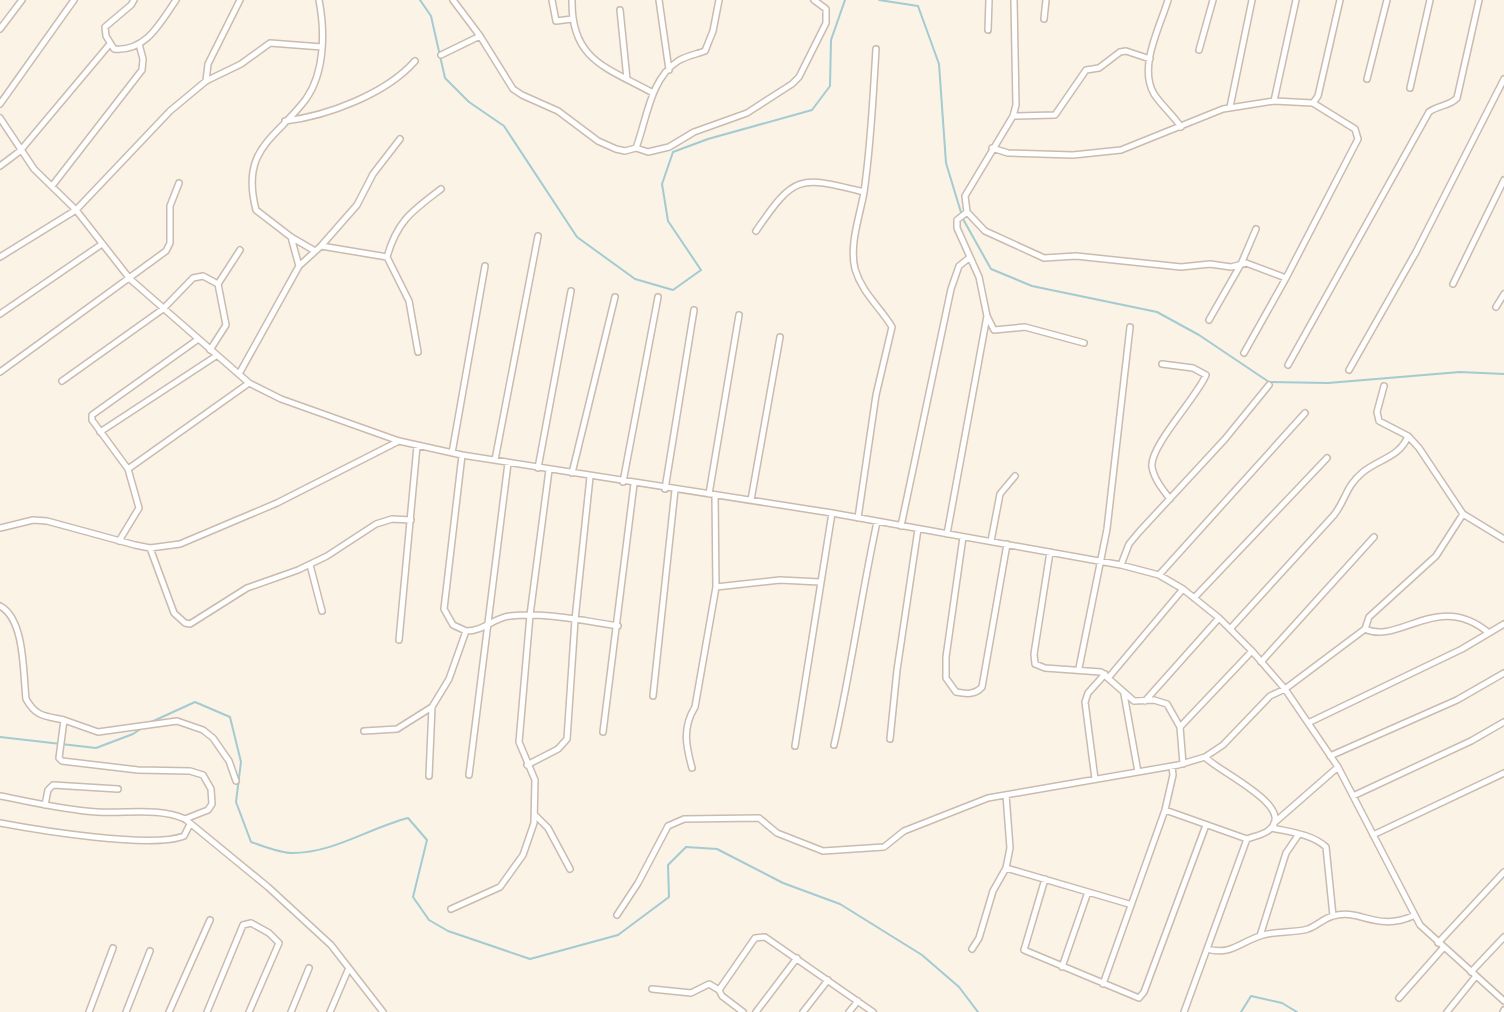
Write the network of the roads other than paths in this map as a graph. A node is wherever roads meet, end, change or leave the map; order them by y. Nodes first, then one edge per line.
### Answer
1 (22, 0) edge
2 (74, 0) edge
3 (134, 0) edge
4 (176, 0) edge
5 (240, 0) edge
6 (319, 0) edge
7 (453, 0) edge
8 (552, 0) edge
9 (572, 0) edge
10 (659, 0) edge
11 (719, 0) edge
12 (814, 0) edge
13 (989, 0) edge
14 (1014, 0) edge
15 (1046, 0) edge
16 (1168, 0) edge
17 (1214, 0) edge
18 (1252, 0) edge
19 (1296, 0) edge
20 (1340, 0) edge
21 (1387, 0) edge
22 (1430, 0) edge
23 (1479, 0) edge
24 (620, 10) dead end
25 (1044, 19) dead end
26 (572, 20) junction
27 (0, 29) edge
28 (988, 30) dead end
29 (480, 36) junction
30 (139, 44) junction
31 (109, 45) junction
32 (322, 47) junction
33 (876, 49) dead end
34 (1199, 50) dead end
35 (441, 55) dead end
36 (1150, 59) junction
37 (415, 61) dead end
38 (669, 70) junction
39 (627, 79) junction
40 (1504, 79) edge
41 (1367, 80) dead end
42 (206, 81) junction
43 (1410, 88) dead end
44 (653, 93) junction
45 (1274, 101) junction
46 (1313, 103) junction
47 (0, 104) edge
48 (1230, 107) junction
49 (1013, 116) junction
50 (0, 118) edge
51 (285, 121) junction
52 (1181, 127) junction
53 (400, 139) dead end
54 (636, 148) junction
55 (992, 148) junction
56 (20, 151) junction
57 (0, 166) edge
58 (1504, 180) edge
59 (179, 183) dead end
60 (52, 186) junction
61 (441, 189) dead end
62 (864, 192) junction
63 (76, 210) junction
64 (968, 212) junction
65 (1256, 229) dead end
66 (756, 231) dead end
67 (538, 236) dead end
68 (291, 237) junction
69 (102, 244) junction
70 (321, 246) junction
71 (240, 250) dead end
72 (315, 251) junction
73 (0, 256) edge
74 (387, 257) junction
75 (969, 258) junction
76 (1241, 264) junction
77 (299, 266) junction
78 (485, 266) dead end
79 (1286, 278) junction
80 (130, 279) junction
81 (218, 284) junction
82 (1453, 284) dead end
83 (571, 291) dead end
84 (1504, 294) edge
85 (615, 297) dead end
86 (658, 297) dead end
87 (1496, 307) dead end
88 (163, 309) junction
89 (694, 310) dead end
90 (0, 314) edge
91 (739, 315) dead end
92 (987, 316) junction
93 (1209, 320) dead end
94 (1130, 327) dead end
95 (780, 337) dead end
96 (197, 340) junction
97 (1083, 343) dead end
98 (210, 350) junction
99 (418, 352) dead end
100 (1244, 352) dead end
101 (216, 356) junction
102 (1162, 364) dead end
103 (1288, 365) dead end
104 (1349, 370) dead end
105 (0, 372) edge
106 (239, 374) junction
107 (62, 381) dead end
108 (249, 383) junction
109 (1269, 385) dead end
110 (1384, 386) dead end
111 (1305, 413) dead end
112 (100, 432) junction
113 (1408, 436) junction
114 (399, 441) junction
115 (417, 446) junction
116 (452, 453) junction
117 (462, 455) junction
118 (1327, 458) dead end
119 (495, 460) junction
120 (508, 463) junction
121 (538, 468) junction
122 (128, 469) junction
123 (549, 470) junction
124 (572, 473) junction
125 (1015, 476) dead end
126 (590, 477) junction
127 (623, 482) junction
128 (634, 484) junction
129 (665, 489) junction
130 (675, 490) junction
131 (712, 495) junction
132 (751, 500) junction
133 (1170, 500) junction
134 (832, 513) junction
135 (1463, 514) junction
136 (858, 518) junction
137 (411, 520) junction
138 (877, 522) junction
139 (901, 526) junction
140 (0, 528) edge
141 (918, 529) junction
142 (947, 534) junction
143 (963, 537) junction
144 (1374, 537) dead end
145 (1504, 538) edge
146 (119, 541) junction
147 (991, 541) junction
148 (1007, 544) junction
149 (150, 548) junction
150 (1050, 552) junction
151 (1100, 561) junction
152 (310, 564) junction
153 (1121, 565) junction
154 (1159, 575) junction
155 (820, 582) junction
156 (716, 587) junction
157 (1183, 589) junction
158 (1194, 598) junction
159 (0, 606) edge
160 (322, 611) dead end
161 (530, 615) junction
162 (1219, 618) junction
163 (575, 620) junction
164 (1504, 624) edge
165 (618, 626) junction
166 (486, 628) junction
167 (1230, 629) junction
168 (1365, 629) junction
169 (466, 631) junction
170 (1489, 633) junction
171 (399, 640) dead end
172 (1252, 651) junction
173 (1261, 662) junction
174 (1079, 668) junction
175 (1504, 673) edge
176 (1107, 676) junction
177 (1285, 689) junction
178 (1123, 691) junction
179 (653, 696) dead end
180 (1145, 701) junction
181 (432, 707) junction
182 (63, 722) junction
183 (1504, 722) edge
184 (1308, 723) junction
185 (1180, 727) junction
186 (364, 731) dead end
187 (603, 732) dead end
188 (890, 739) dead end
189 (795, 746) dead end
190 (834, 746) dead end
191 (1330, 756) junction
192 (1205, 757) junction
193 (1183, 764) junction
194 (527, 765) junction
195 (1172, 766) junction
196 (1338, 767) junction
197 (692, 768) dead end
198 (1138, 772) junction
199 (1504, 773) edge
200 (469, 775) dead end
201 (429, 776) dead end
202 (1095, 779) junction
203 (236, 781) dead end
204 (118, 789) dead end
205 (1006, 795) junction
206 (0, 796) edge
207 (1353, 796) junction
208 (45, 805) junction
209 (1165, 810) junction
210 (535, 815) junction
211 (185, 819) junction
212 (0, 823) edge
213 (190, 824) junction
214 (1206, 825) junction
215 (1273, 825) junction
216 (1299, 834) junction
217 (1373, 835) junction
218 (1247, 839) junction
219 (1006, 868) junction
220 (570, 869) dead end
221 (1504, 872) edge
222 (1045, 879) junction
223 (1088, 892) junction
224 (1129, 904) junction
225 (451, 909) dead end
226 (617, 915) dead end
227 (1333, 916) junction
228 (1413, 916) junction
229 (210, 920) dead end
230 (1260, 936) junction
231 (1504, 936) edge
232 (1438, 943) junction
233 (1444, 947) junction
234 (113, 948) dead end
235 (972, 949) dead end
236 (1207, 949) junction
237 (150, 951) dead end
238 (797, 958) junction
239 (1062, 967) junction
240 (309, 968) dead end
241 (348, 969) junction
242 (1474, 974) junction
243 (828, 980) junction
244 (1104, 984) junction
245 (652, 989) dead end
246 (720, 990) junction
247 (1399, 998) dead end
248 (858, 1000) junction
249 (1504, 1001) edge
250 (379, 1005) junction
251 (89, 1012) edge
252 (126, 1012) edge
253 (169, 1012) edge
254 (207, 1012) edge
255 (249, 1012) edge
256 (291, 1012) edge
257 (330, 1012) edge
258 (375, 1012) edge
259 (383, 1012) edge
260 (743, 1012) edge
261 (756, 1012) edge
262 (803, 1012) edge
263 (849, 1012) edge
264 (873, 1012) edge
265 (1184, 1012) edge
266 (1447, 1012) edge

1 - 27 street
2 - 47 street
3 - 31 street
4 - 30 street
5 - 42 street
6 - 32 street
7 - 29 street
8 - 26 street
9 - 26 street
10 - 38 street
11 - 38 street
12 - 54 street
13 - 28 street
14 - 49 street
15 - 25 street
16 - 36 street
17 - 34 street
18 - 48 street
19 - 45 street
20 - 46 street
21 - 41 street
22 - 43 street
23 - 103 street
24 - 39 street
26 - 39 street
29 - 35 street
29 - 54 street
30 - 31 street
30 - 60 street
31 - 56 street
32 - 42 street
32 - 51 street
33 - 62 street
36 - 49 street
36 - 52 street
37 - 51 street
38 - 44 street
39 - 44 street
40 - 104 street
42 - 63 street
44 - 54 street
45 - 46 street
45 - 48 street
46 - 79 street
48 - 52 street
49 - 55 street
50 - 56 street
51 - 68 street
52 - 55 street
53 - 70 street
55 - 64 street
56 - 57 street
56 - 60 street
58 - 82 street
59 - 80 street
60 - 63 street
61 - 74 street
62 - 66 street
62 - 136 street
63 - 69 street
63 - 73 street
64 - 75 street
64 - 76 street
65 - 76 street
67 - 119 street
68 - 72 street
68 - 77 street
69 - 80 street
69 - 90 street
70 - 72 street
70 - 74 street
71 - 81 street
72 - 77 street
74 - 99 street
75 - 92 street
75 - 139 street
76 - 79 street
76 - 93 street
77 - 106 street
78 - 116 street
79 - 100 street
80 - 88 street
80 - 105 street
81 - 88 street
81 - 98 street
83 - 121 street
84 - 87 street
85 - 124 street
86 - 127 street
88 - 96 street
88 - 107 street
89 - 129 street
91 - 131 street
92 - 97 street
92 - 142 street
94 - 151 street
95 - 132 street
96 - 98 street
96 - 112 street
98 - 101 street
101 - 106 street
101 - 112 street
102 - 133 street
106 - 108 street
108 - 114 street
108 - 122 street
109 - 133 street
110 - 113 street
111 - 154 street
112 - 122 street
113 - 135 street
113 - 167 street
114 - 115 street
114 - 149 street
115 - 116 street
115 - 137 street
116 - 117 street
117 - 119 street
117 - 169 street
118 - 158 street
119 - 120 street
120 - 121 street
120 - 166 street
121 - 123 street
122 - 146 street
123 - 124 street
123 - 161 street
124 - 126 street
125 - 147 street
126 - 127 street
126 - 163 street
127 - 128 street
128 - 129 street
128 - 165 street
129 - 130 street
130 - 131 street
130 - 179 street
131 - 132 street
131 - 156 street
132 - 134 street
133 - 153 street
134 - 136 street
134 - 155 street
135 - 145 street
135 - 168 street
136 - 138 street
137 - 152 street
137 - 171 street
138 - 139 street
138 - 190 street
139 - 141 street
140 - 146 street
141 - 142 street
141 - 188 street
142 - 143 street
143 - 147 street
143 - 148 street
144 - 173 street
146 - 149 street
147 - 148 street
148 - 150 street
149 - 152 street
150 - 151 street
150 - 174 street
151 - 153 street
151 - 174 street
152 - 160 street
153 - 154 street
154 - 157 street
155 - 156 street
155 - 189 street
156 - 197 street
157 - 158 street
157 - 176 street
158 - 162 street
159 - 182 street
161 - 163 street
161 - 166 street
161 - 194 street
162 - 167 street
162 - 180 street
163 - 165 street
163 - 194 street
164 - 170 street
165 - 187 street
166 - 169 street
166 - 200 street
167 - 172 street
168 - 170 street
168 - 177 street
169 - 181 street
170 - 184 street
172 - 173 street
172 - 185 street
173 - 177 street
174 - 176 street
175 - 191 street
176 - 178 street
176 - 202 street
177 - 184 street
177 - 192 street
178 - 180 street
178 - 198 street
180 - 185 street
181 - 186 street
181 - 201 street
182 - 203 street
182 - 211 street
183 - 207 street
184 - 191 street
185 - 193 street
191 - 196 street
192 - 193 street
192 - 215 street
193 - 195 street
194 - 210 street
195 - 198 street
195 - 209 street
196 - 207 street
196 - 215 street
198 - 202 street
199 - 217 street
202 - 205 street
204 - 208 street
205 - 219 street
205 - 226 street
206 - 208 street
207 - 217 street
208 - 211 street
209 - 214 street
209 - 224 street
210 - 220 street
210 - 225 street
211 - 213 street
212 - 213 street
213 - 241 street
214 - 218 street
214 - 244 street
215 - 216 street
215 - 218 street
216 - 227 street
216 - 230 street
217 - 228 street
218 - 236 street
219 - 222 street
219 - 235 street
221 - 232 street
222 - 223 street
222 - 239 street
223 - 224 street
223 - 239 street
224 - 244 street
227 - 228 street
227 - 230 street
228 - 232 street
229 - 253 street
230 - 236 street
231 - 242 street
232 - 233 street
233 - 242 street
233 - 247 street
234 - 251 street
236 - 265 street
237 - 252 street
238 - 243 street
238 - 246 street
238 - 261 street
239 - 244 street
240 - 256 street
241 - 250 street
241 - 257 street
242 - 249 street
242 - 266 street
243 - 248 street
243 - 262 street
245 - 246 street
246 - 260 street
248 - 263 street
248 - 264 street
250 - 258 street
250 - 259 street
254 - 255 street

